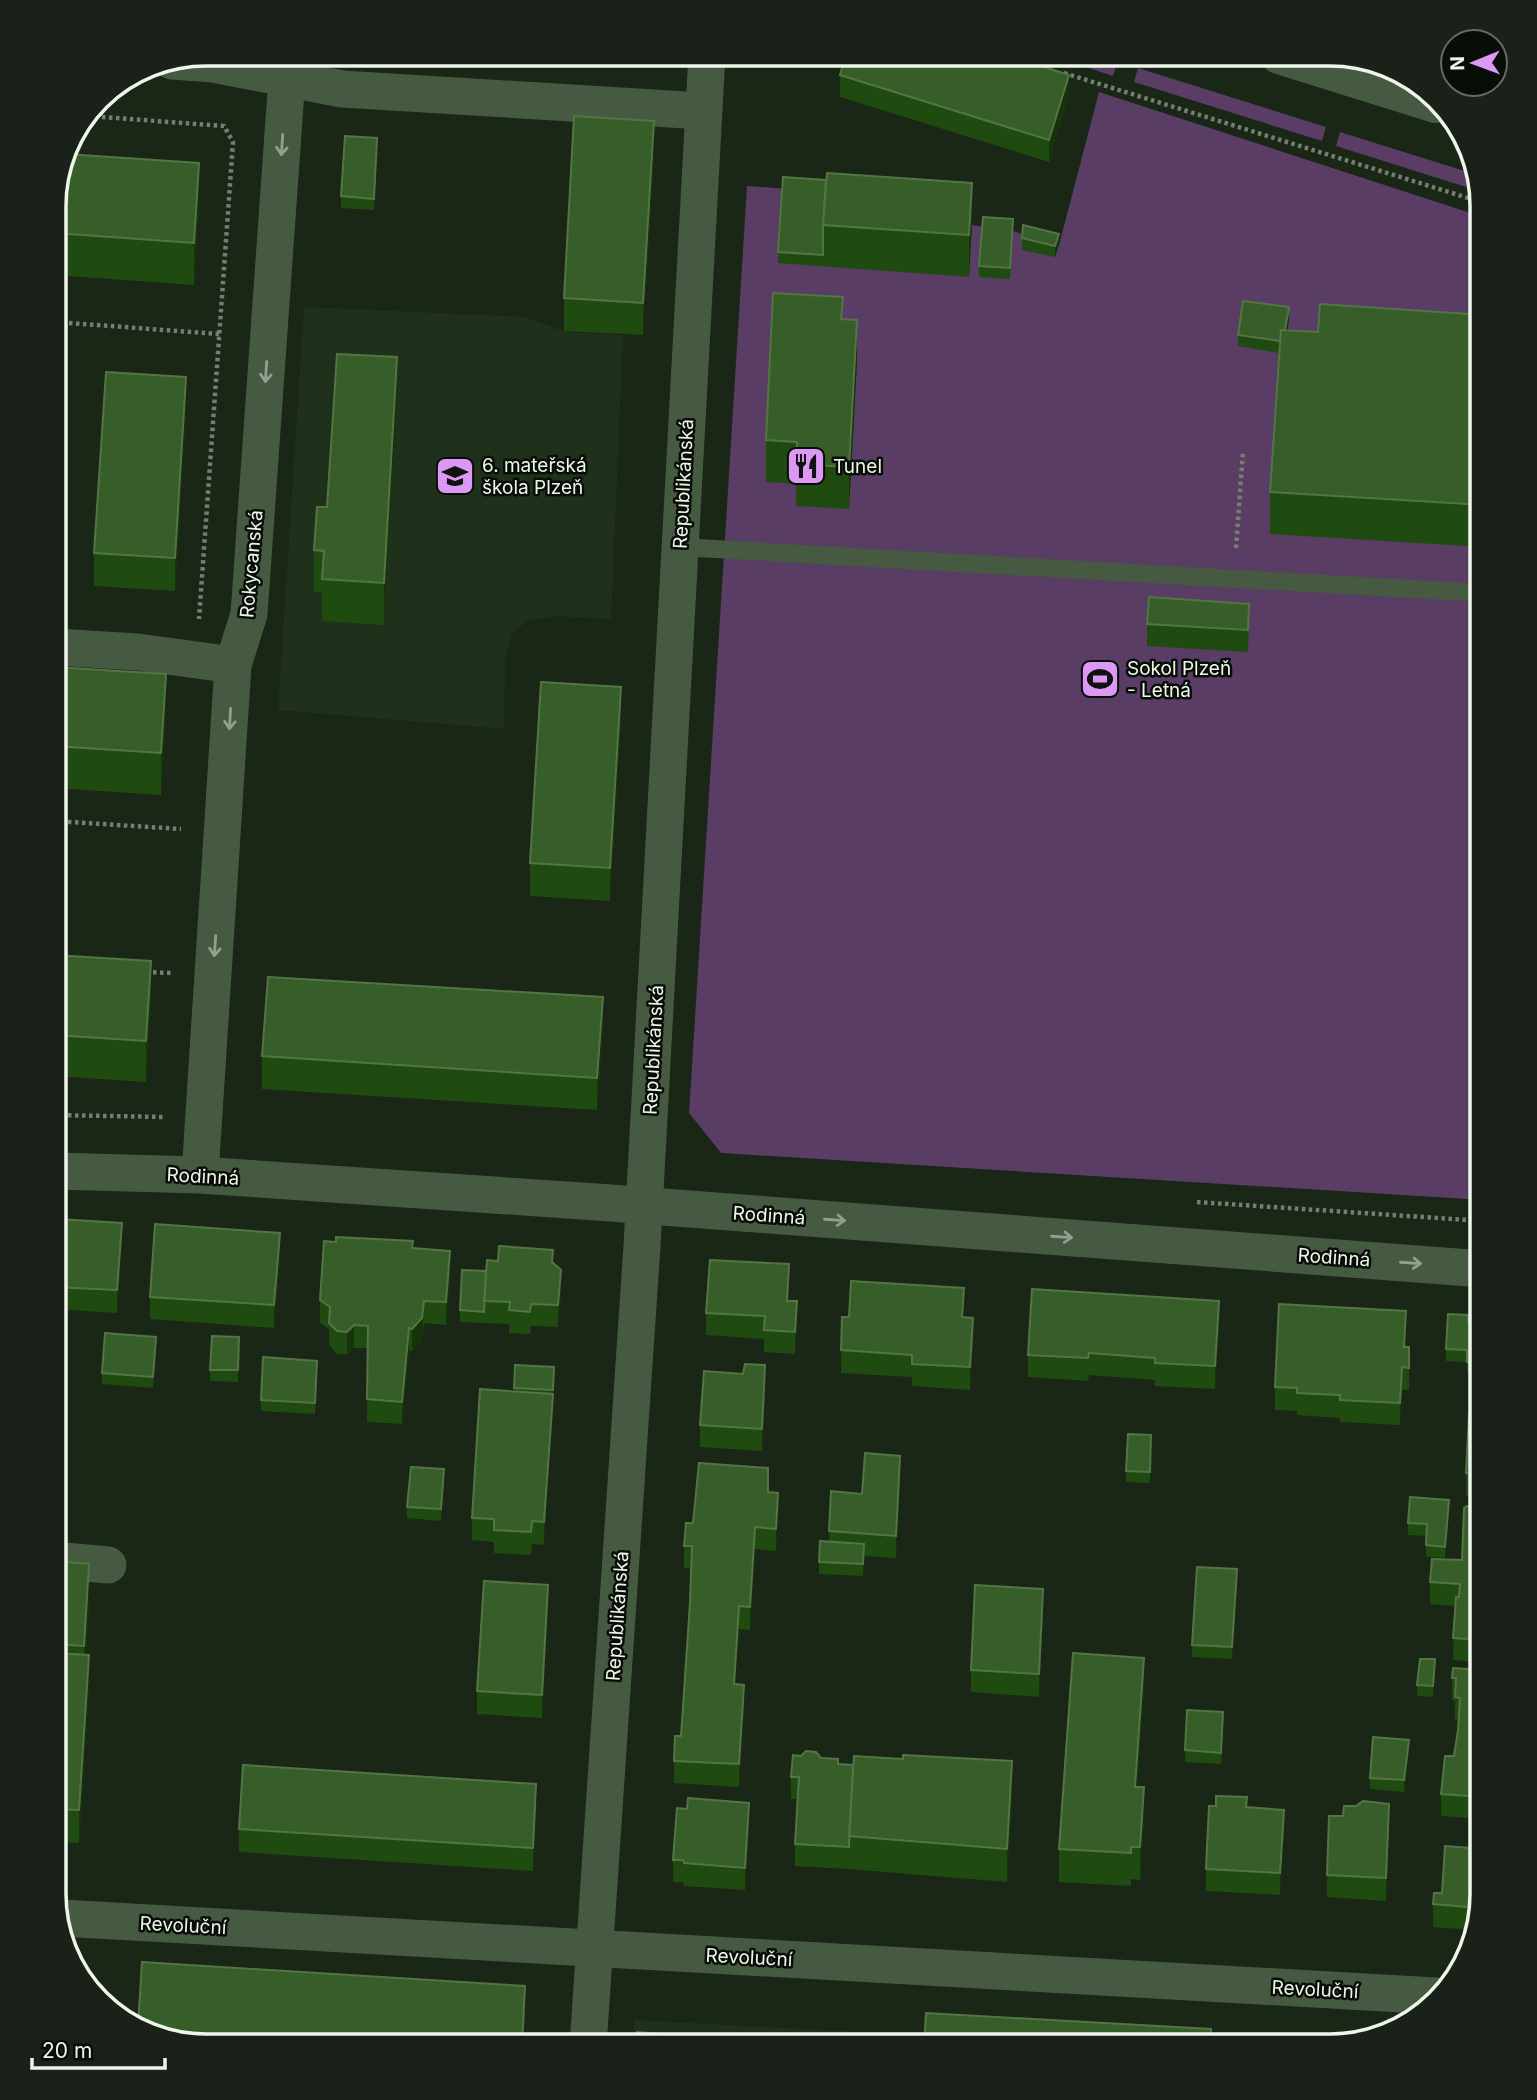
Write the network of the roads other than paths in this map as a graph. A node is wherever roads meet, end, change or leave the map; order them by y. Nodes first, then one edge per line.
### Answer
1 (284, 67) edge
2 (289, 67) edge
3 (707, 67) edge
4 (1317, 67) edge
5 (1419, 99) edge
6 (703, 111) junction
7 (680, 547) junction
8 (1470, 592) edge
9 (67, 648) edge
10 (233, 665) junction
11 (66, 1171) edge
12 (200, 1175) junction
13 (645, 1206) junction
14 (1470, 1268) edge
15 (66, 1561) edge
16 (108, 1565) dead end
17 (69, 1918) edge
18 (595, 1948) junction
19 (1425, 1995) edge
20 (589, 2033) edge

1 -> 10 street, Rokycanská
2 - 6 street
3 - 6 street, Republikánská
4 - 5 street
6 - 7 street, Republikánská
7 - 8 lane
7 - 13 street, Republikánská
9 - 10 street
10 -> 12 street, Rokycanská
11 - 12 street, Rodinná
12 - 13 street, Rodinná
13 -> 14 street, Rodinná
13 - 18 street, Republikánská
15 - 16 street
17 - 18 street, Revoluční
18 - 19 street, Revoluční
18 - 20 street, Republikánská

